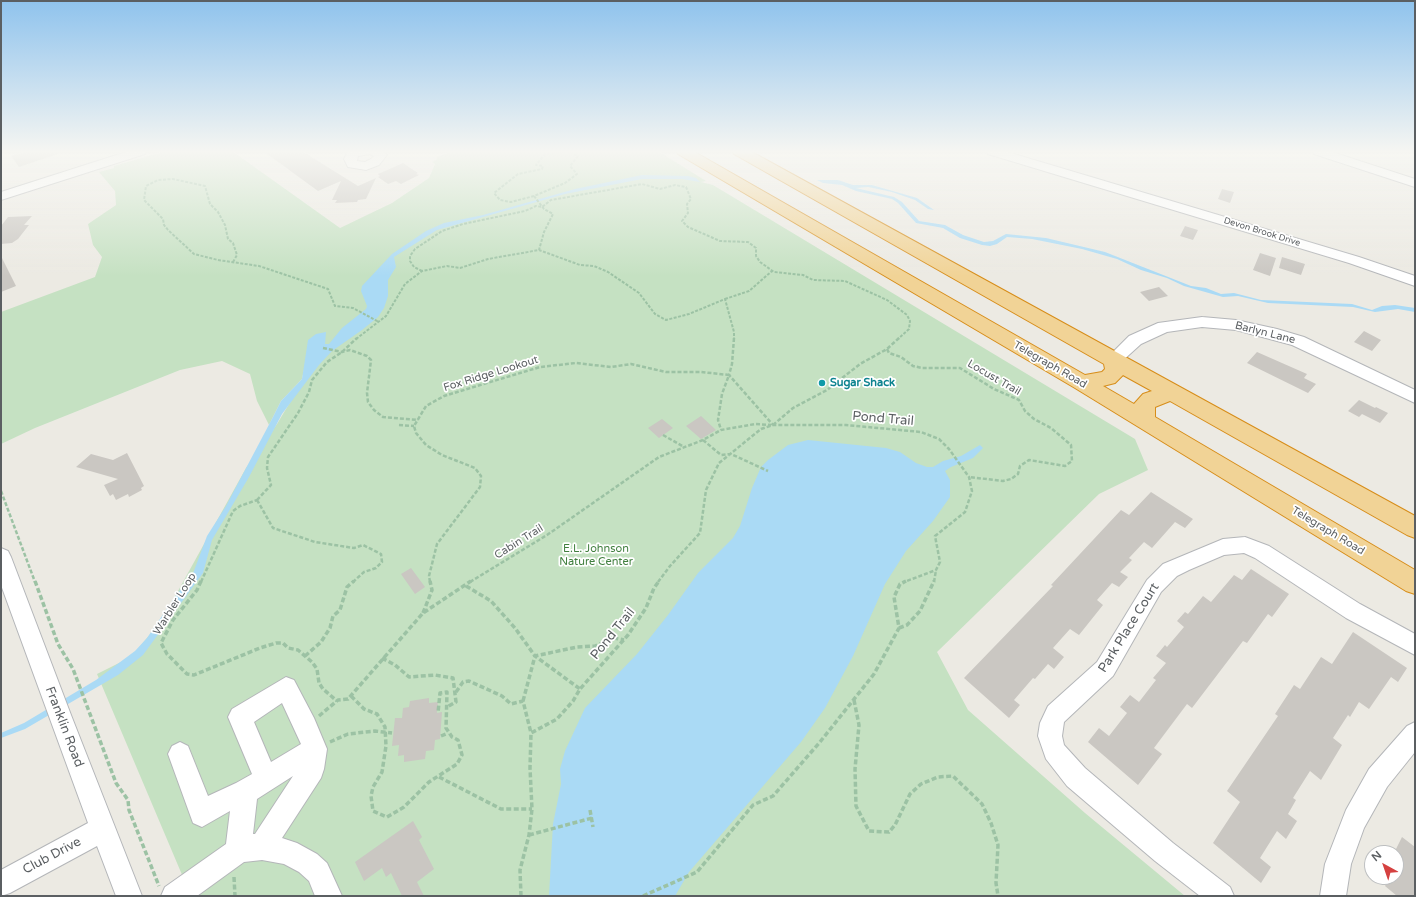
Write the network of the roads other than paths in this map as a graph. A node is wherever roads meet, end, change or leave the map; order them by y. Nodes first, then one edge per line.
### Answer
1 (11, 193) edge
2 (755, 193) edge
3 (813, 193) edge
4 (1131, 193) edge
5 (1, 196) edge
6 (1415, 281) edge
7 (1114, 360) junction
8 (1082, 382) junction
9 (1174, 393) junction
10 (1415, 396) edge
11 (1146, 421) junction
12 (1415, 528) edge
13 (1, 557) edge
14 (1415, 583) edge
15 (1415, 645) edge
16 (1415, 734) edge
17 (315, 749) junction
18 (180, 754) dead end
19 (266, 779) junction
20 (245, 792) junction
21 (102, 829) junction
22 (250, 849) junction
23 (1, 884) edge
24 (167, 893) edge
25 (129, 896) edge
26 (329, 896) edge
27 (1221, 896) edge
28 (1334, 896) edge

1 - 5 street
2 - 8 highway, Telegraph Road
3 - 7 highway
4 - 6 street, Devon Brook Drive
7 - 8 highway
7 - 9 highway
7 - 10 street, Barlyn Lane
8 - 11 highway, Telegraph Road
9 - 11 highway
9 - 12 highway
11 - 14 highway, Telegraph Road
13 - 21 street, Franklin Road
15 - 27 street, Park Place Court
16 - 28 street
17 - 19 street
17 - 19 street
17 - 22 street
18 - 20 street
19 - 20 street
20 - 22 street
21 - 23 street, Club Drive
21 - 25 street, Franklin Road
22 - 24 street
22 - 26 street

